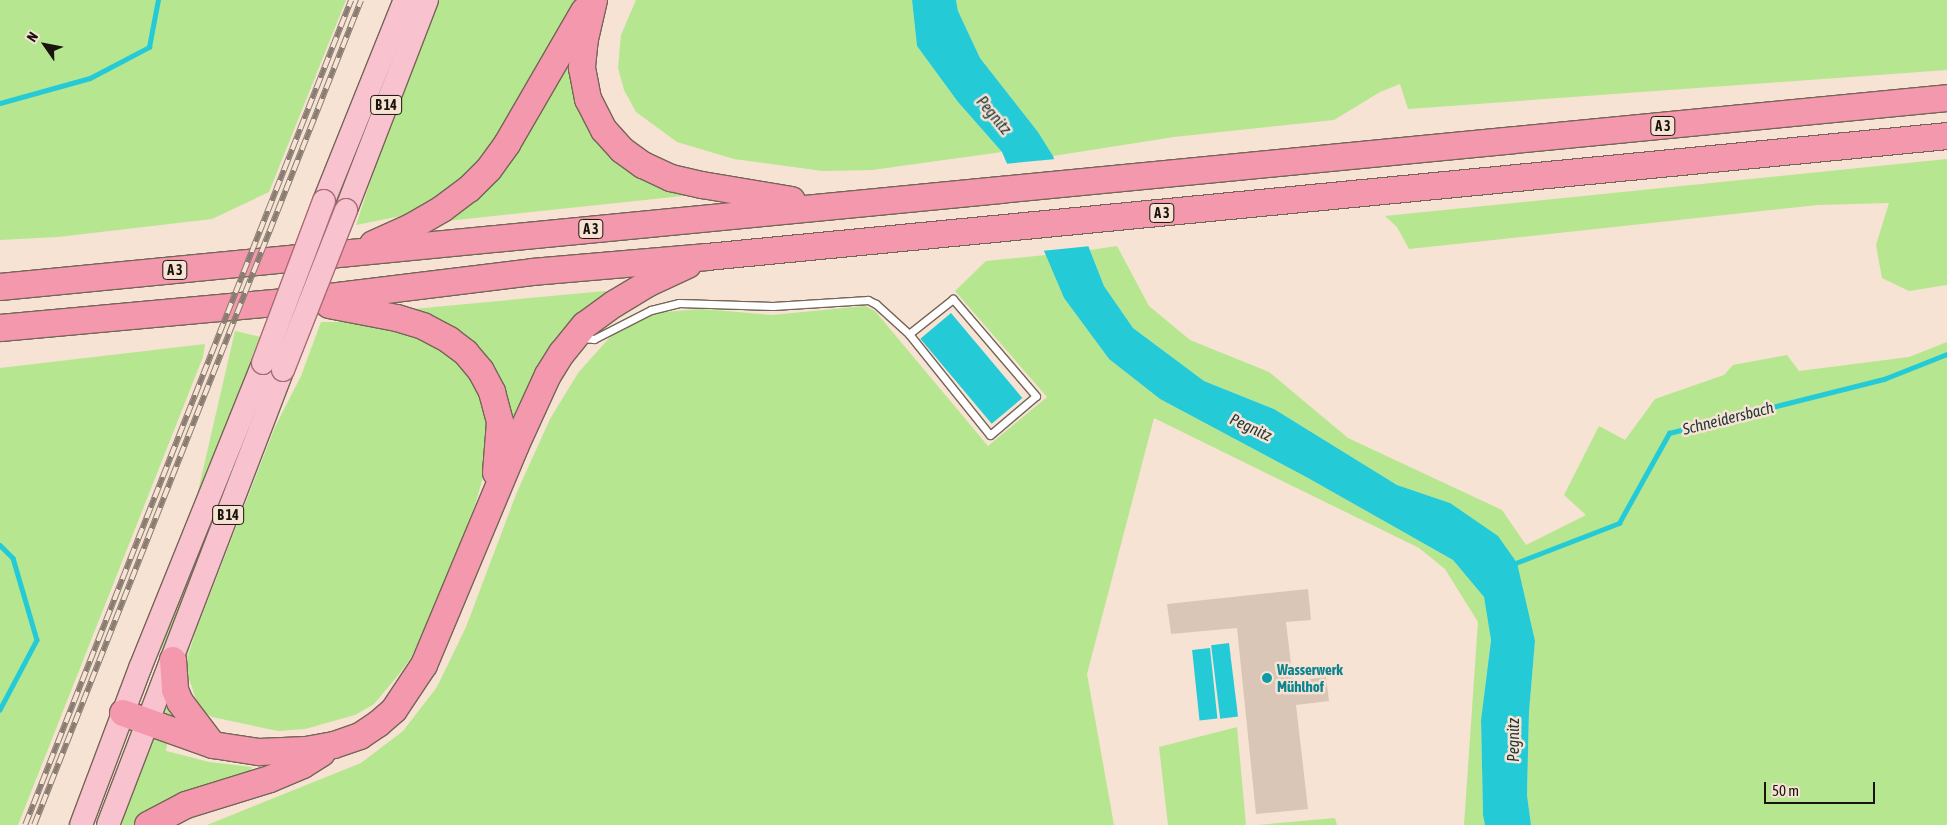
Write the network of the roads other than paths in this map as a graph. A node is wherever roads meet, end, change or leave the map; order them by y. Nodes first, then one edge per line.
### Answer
1 (404, 0) edge
2 (427, 0) edge
3 (592, 0) edge
4 (1947, 98) edge
5 (1947, 136) edge
6 (832, 206) junction
7 (350, 253) junction
8 (708, 257) junction
9 (0, 288) edge
10 (297, 300) junction
11 (0, 328) edge
12 (909, 334) junction
13 (574, 336) junction
14 (273, 366) junction
15 (494, 496) junction
16 (173, 660) junction
17 (122, 712) junction
18 (149, 722) junction
19 (213, 744) junction
20 (334, 745) junction
21 (81, 825) edge
22 (108, 825) edge
23 (148, 825) edge

1 - 14 main road, B 14, bridge
2 - 14 main road, B 14, bridge
3 - 6 highway
3 - 7 highway
4 - 6 highway, A 3
5 - 8 highway, A 3
6 - 7 highway, A 3
7 - 9 highway, A 3
8 - 10 highway, A 3
8 - 13 highway
10 - 11 highway, A 3
10 - 15 highway
12 - 12 lane
12 - 13 lane
13 - 15 highway
14 - 16 main road, B 14
14 - 17 main road, B 14
15 - 20 highway
16 - 18 main road, B 14
16 - 19 highway
17 - 18 highway
17 - 21 main road, B 14
18 - 19 highway
18 - 22 main road, B 14
19 - 20 highway
20 - 23 highway

